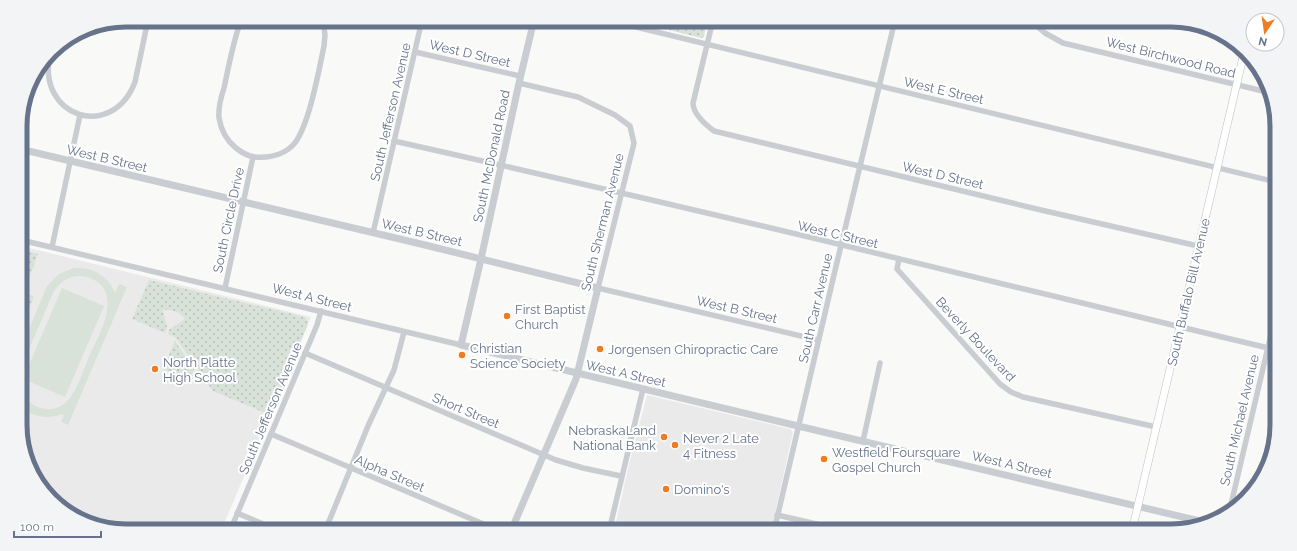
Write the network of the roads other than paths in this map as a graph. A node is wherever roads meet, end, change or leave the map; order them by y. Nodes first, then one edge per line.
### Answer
1 (147, 27) edge
2 (239, 27) edge
3 (324, 27) edge
4 (420, 27) edge
5 (532, 27) edge
6 (636, 27) edge
7 (711, 27) edge
8 (893, 27) edge
9 (1038, 27) edge
10 (707, 44) junction
11 (415, 52) junction
12 (1243, 58) edge
13 (47, 67) edge
14 (520, 80) junction
15 (1236, 84) junction
16 (879, 86) junction
17 (1263, 91) edge
18 (80, 115) junction
19 (626, 123) joint
20 (394, 141) junction
21 (27, 152) edge
22 (253, 157) junction
23 (70, 161) junction
24 (501, 165) junction
25 (860, 166) junction
26 (1217, 168) junction
27 (1270, 181) edge
28 (621, 193) junction
29 (243, 203) junction
30 (373, 233) junction
31 (27, 242) edge
32 (841, 246) junction
33 (1198, 246) junction
34 (52, 247) junction
35 (481, 259) junction
36 (899, 259) junction
37 (225, 288) junction
38 (598, 288) junction
39 (322, 311) junction
40 (1179, 327) junction
41 (404, 332) junction
42 (1270, 339) edge
43 (818, 340) junction
44 (461, 345) junction
45 (1268, 348) junction
46 (305, 353) junction
47 (880, 363) dead end
48 (578, 374) junction
49 (385, 387) junction
50 (643, 389) junction
51 (798, 426) junction
52 (1156, 427) junction
53 (271, 434) junction
54 (863, 441) junction
55 (544, 455) junction
56 (351, 468) junction
57 (621, 476) junction
58 (1231, 503) edge
59 (1138, 506) junction
60 (237, 513) junction
61 (777, 515) junction
62 (1197, 520) edge
63 (233, 524) edge
64 (263, 524) edge
65 (328, 524) edge
66 (483, 524) edge
67 (514, 524) edge
68 (611, 524) edge
69 (775, 524) edge
70 (816, 524) edge
71 (1134, 524) edge

1 - 18 street
2 - 22 street
3 - 22 street
4 - 11 street, South Jefferson Avenue
5 - 14 street, South McDonald Road
6 - 10 street, West E Street
7 - 10 street
8 - 16 street, South Carr Avenue
9 - 15 street, West Birchwood Road
10 - 16 street, West E Street
10 - 25 street, West D Street
11 - 14 street, West D Street
11 - 20 street, South Jefferson Avenue
12 - 15 main road, South Buffalo Bill Avenue
13 - 18 street
14 - 19 street, West D Street
14 - 24 street, South McDonald Road
15 - 17 street, West Birchwood Road
15 - 26 main road, South Buffalo Bill Avenue
16 - 25 street, South Carr Avenue
16 - 26 street, West E Street
18 - 23 street
19 - 28 street, South Sherman Avenue
20 - 24 street, West C Street
20 - 30 street, South Jefferson Avenue
21 - 23 street, West B Street
22 - 29 street, South Circle Drive
23 - 29 street, West B Street
23 - 34 street
24 - 28 street, West C Street
24 - 35 street, South McDonald Road
25 - 32 street, South Carr Avenue
25 - 33 street, West D Street
26 - 27 street, West E Street
26 - 33 main road, South Buffalo Bill Avenue
28 - 32 street, West C Street
28 - 38 street, South Sherman Avenue
29 - 30 street, West B Street
29 - 37 street, South Circle Drive
30 - 35 street, West B Street
31 - 34 street, West A Street
32 - 36 street, West C Street
32 - 43 street, South Carr Avenue
33 - 40 main road, South Buffalo Bill Avenue
34 - 37 street, West A Street
35 - 38 street, West B Street
35 - 44 street, South McDonald Road
36 - 40 street, West C Street
36 - 52 street, Beverly Boulevard
37 - 39 street, West A Street
38 - 43 street, West B Street
38 - 48 street, South Sherman Avenue
39 - 41 street, West A Street
39 - 46 street, South Jefferson Avenue
40 - 45 street, West C Street
40 - 52 main road, South Buffalo Bill Avenue
41 - 44 street, West A Street
41 - 49 street
42 - 45 street, South Michael Avenue
43 - 51 street, South Carr Avenue
44 - 48 street, West A Street
45 - 58 street, South Michael Avenue
46 - 49 street, Short Street
46 - 53 street, South Jefferson Avenue
47 - 54 street
48 - 50 street, West A Street
48 - 55 street, South Sherman Avenue
49 - 55 street, Short Street
49 - 56 street
50 - 51 street, West A Street
50 - 57 street
51 - 54 street, West A Street
51 - 61 street, South Carr Avenue
52 - 59 main road, South Buffalo Bill Avenue
53 - 56 street, Alpha Street
53 - 60 street, South Jefferson Avenue
54 - 59 street, West A Street
55 - 57 street, Short Street
55 - 67 street, South Sherman Avenue
56 - 65 street
56 - 66 street, Alpha Street
57 - 68 street
59 - 62 street, West A Street
59 - 71 main road, South Buffalo Bill Avenue
60 - 63 street, South Jefferson Avenue
60 - 64 street
61 - 69 street, South Carr Avenue
61 - 70 street

